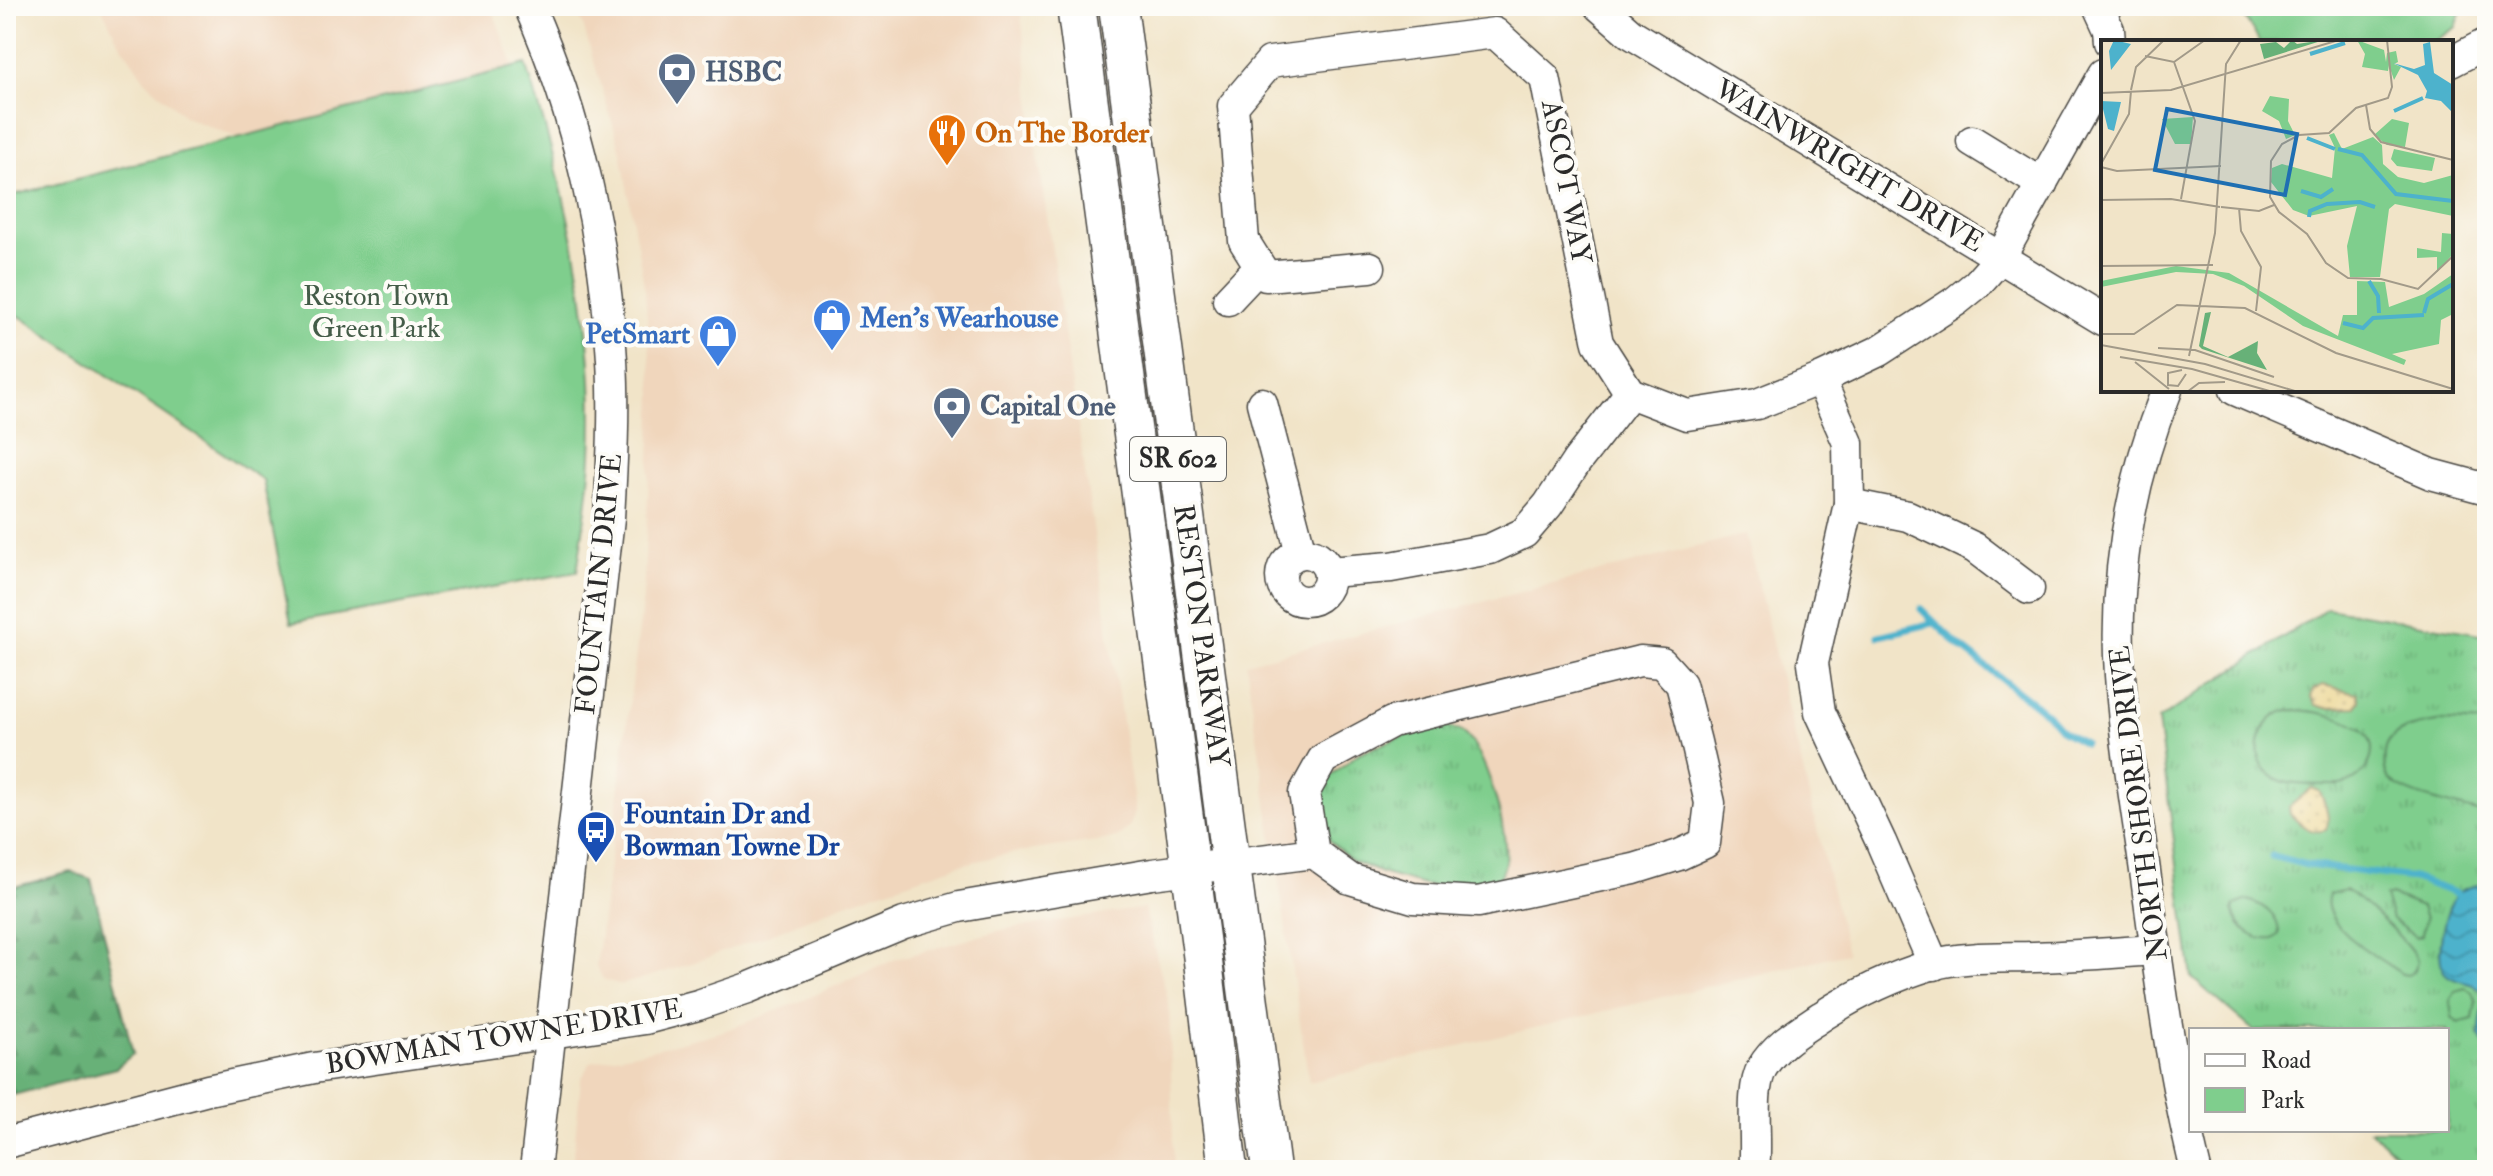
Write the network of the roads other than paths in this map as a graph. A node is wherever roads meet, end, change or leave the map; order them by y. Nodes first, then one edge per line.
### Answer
1 (529, 6) edge
2 (1076, 6) edge
3 (1118, 6) edge
4 (1599, 6) edge
5 (2098, 6) edge
6 (2110, 40) edge
7 (2487, 43) edge
8 (2453, 61) edge
9 (2101, 78) edge
10 (1972, 141) dead end
11 (2042, 184) junction
12 (2000, 258) junction
13 (1259, 267) junction
14 (1370, 267) dead end
15 (1228, 300) dead end
16 (2101, 319) edge
17 (1820, 379) junction
18 (2166, 392) edge
19 (2240, 392) edge
20 (1630, 393) junction
21 (1262, 403) dead end
22 (2487, 489) edge
23 (1849, 504) junction
24 (1301, 553) junction
25 (1329, 572) junction
26 (2029, 589) dead end
27 (1314, 853) junction
28 (1230, 864) junction
29 (1190, 869) junction
30 (2156, 950) junction
31 (1934, 965) junction
32 (551, 1033) junction
33 (6, 1143) edge
34 (535, 1170) edge
35 (1228, 1170) edge
36 (1271, 1170) edge
37 (1754, 1170) edge
38 (2196, 1170) edge

1 - 32 street, FOUNTAIN DRIVE
2 - 29 main road, RESTON PARKWAY / SR 602
3 - 28 main road, RESTON PARKWAY / SR 602
4 - 12 street, WAINWRIGHT DRIVE
5 - 6 street
7 - 8 street
9 - 11 street
10 - 11 street
11 - 12 street
12 - 16 street, WAINWRIGHT DRIVE
12 - 17 street
13 - 14 street
13 - 15 street
13 - 20 street, ASCOT WAY
17 - 20 street
17 - 23 street
18 - 30 street, NORTH SHORE DRIVE
19 - 22 street
20 - 25 street
21 - 24 street
23 - 26 street
23 - 31 street
24 - 25 street
24 - 25 street
27 - 27 street
27 - 28 street, BOWMAN TOWNE DRIVE
28 - 29 street, BOWMAN TOWNE DRIVE
28 - 36 main road, RESTON PARKWAY / SR 602
29 - 32 street, BOWMAN TOWNE DRIVE
29 - 35 main road, RESTON PARKWAY / SR 602
30 - 31 street
30 - 38 street, NORTH SHORE DRIVE
31 - 37 street
32 - 33 street, BOWMAN TOWNE DRIVE
32 - 34 street, FOUNTAIN DRIVE

